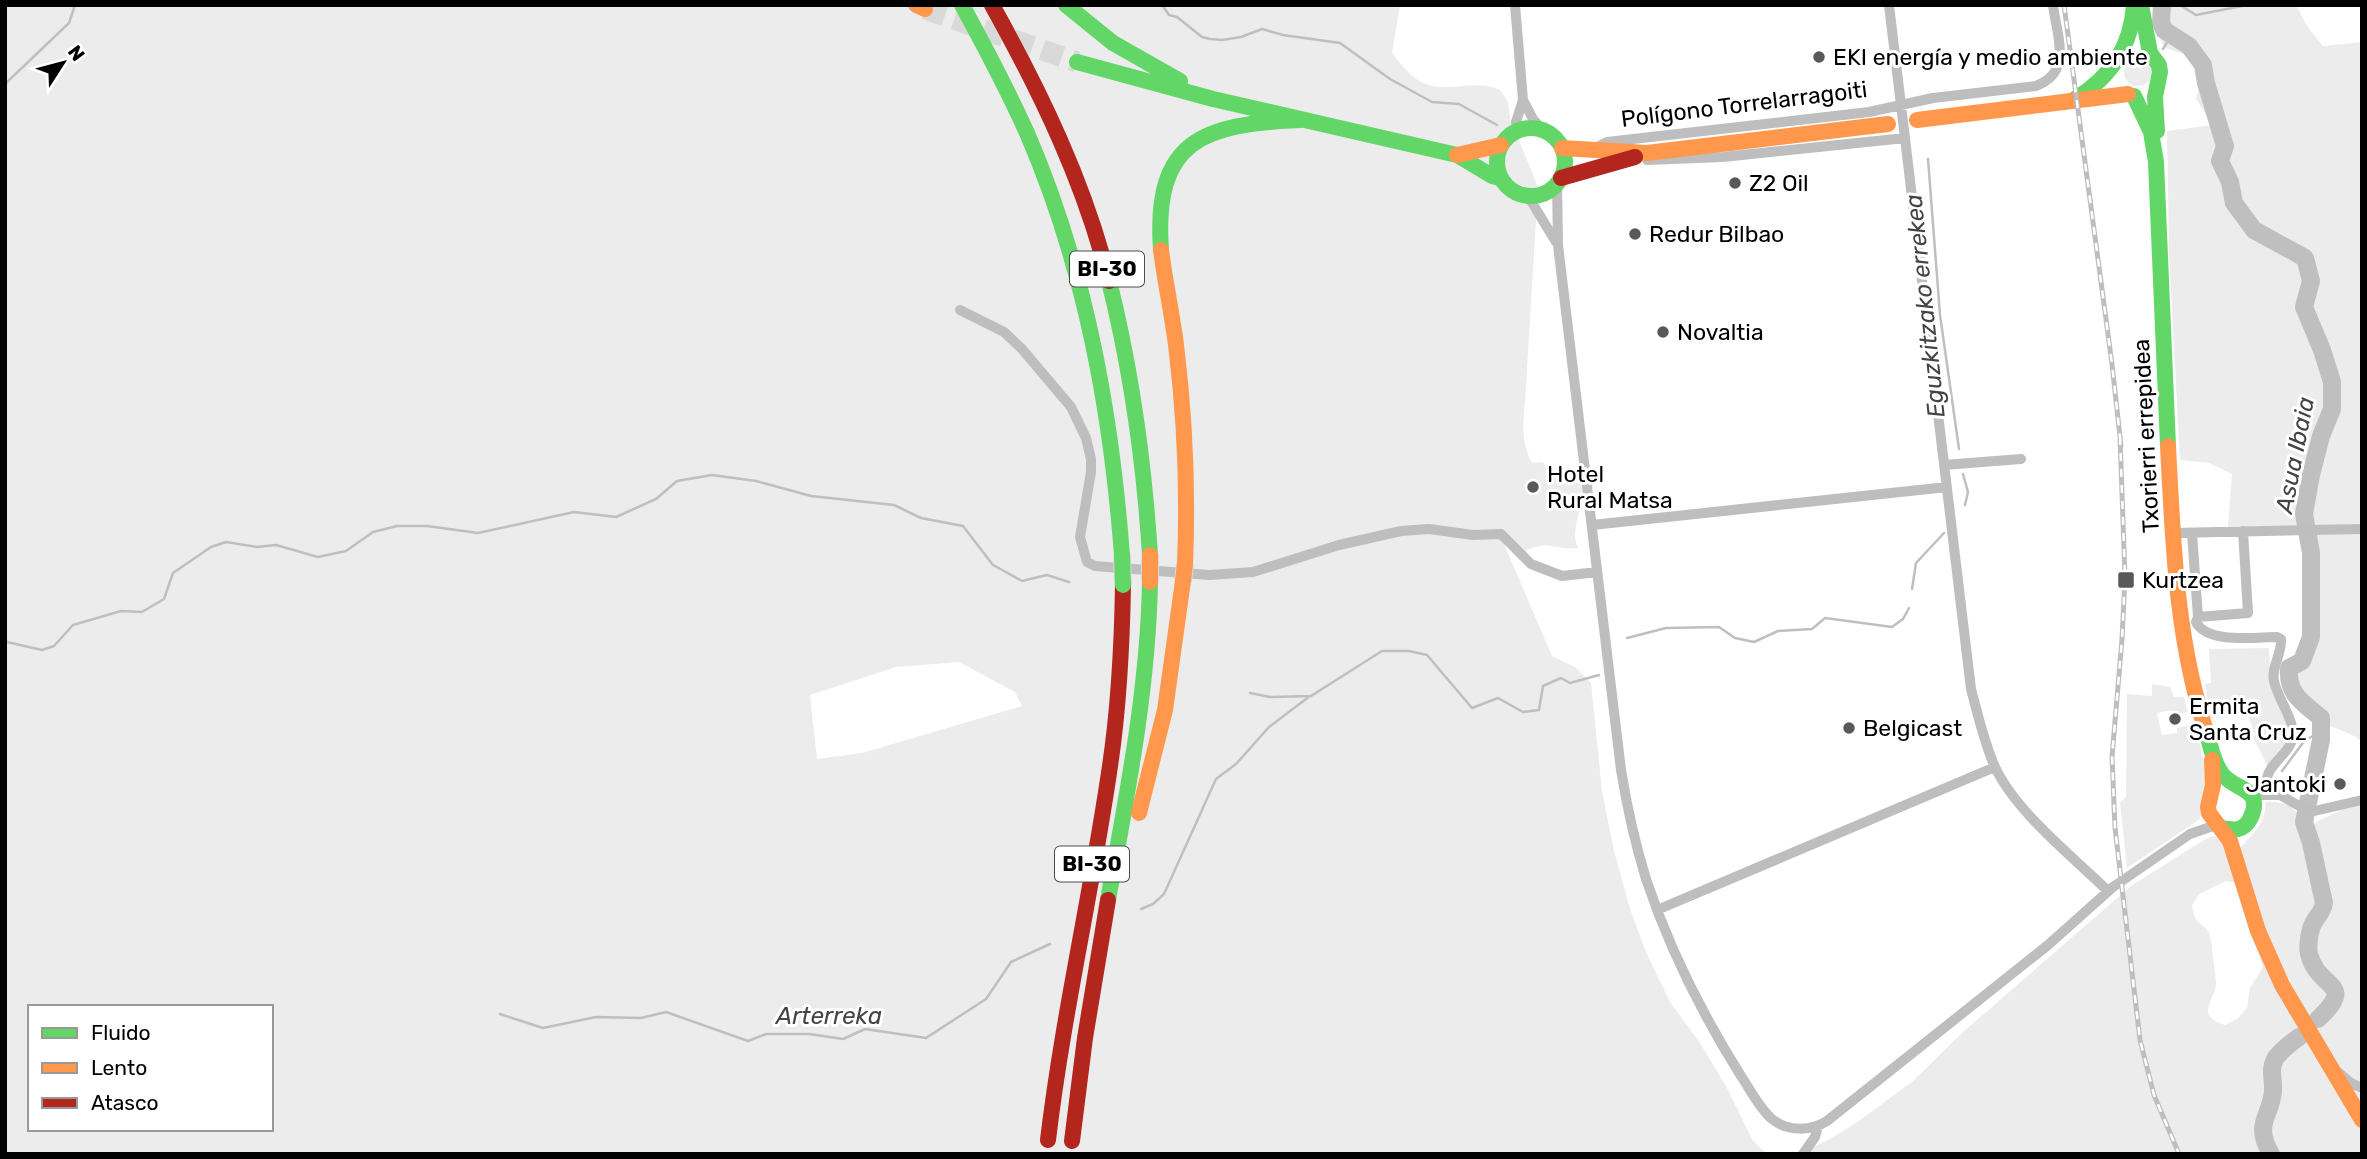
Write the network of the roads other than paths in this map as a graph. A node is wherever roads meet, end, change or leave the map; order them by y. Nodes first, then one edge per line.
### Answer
1 (962, 5) edge
2 (992, 5) edge
3 (1066, 5) edge
4 (1515, 5) edge
5 (1889, 5) edge
6 (2053, 5) edge
7 (2134, 5) edge
8 (2141, 5) edge
9 (2150, 53) junction
10 (2119, 59) junction
11 (1077, 62) tunnel mouth
12 (2156, 86) junction
13 (2131, 95) junction
14 (1213, 99) junction
15 (1523, 100) junction
16 (2069, 102) junction
17 (1900, 104) junction
18 (1301, 120) junction
19 (1917, 120) dead end
20 (1888, 124) dead end
21 (1542, 129) junction
22 (1517, 130) junction
23 (1905, 138) junction
24 (1501, 145) junction
25 (1562, 148) junction
26 (1594, 149) junction
27 (1647, 153) junction
28 (1457, 155) junction
29 (2156, 162) junction
30 (1609, 163) junction
31 (1500, 178) junction
32 (1559, 181) junction
33 (1528, 196) junction
34 (1558, 244) junction
35 (960, 310) dead end
36 (2021, 459) dead end
37 (1944, 465) junction
38 (1947, 487) junction
39 (1592, 525) junction
40 (2362, 529) edge
41 (2243, 531) junction
42 (2173, 533) junction
43 (2192, 533) junction
44 (1597, 572) junction
45 (2199, 617) junction
46 (2210, 746) junction
47 (1995, 767) junction
48 (2238, 785) junction
49 (2212, 794) junction
50 (2260, 795) junction
51 (2362, 800) edge
52 (2215, 822) junction
53 (2242, 828) junction
54 (2240, 872) junction
55 (2108, 891) junction
56 (1657, 910) junction
57 (1082, 1053) junction
58 (2359, 1095) edge
59 (2362, 1120) edge
60 (1818, 1126) junction
61 (1048, 1140) dead end
62 (1072, 1141) dead end
63 (1803, 1154) edge

1 - 61 main road, BI-30, bridge
2 - 57 main road, BI-30, bridge
3 - 14 main road
4 - 15 street
5 - 17 street
6 - 17 street, Polígono Torrelarragoiti
7 - 10 main road
8 - 9 main road, Txorierri errepidea
9 - 10 main road
9 - 12 main road, Txorierri errepidea
10 - 13 main road, Txorierri errepidea
10 - 16 main road
11 - 14 main road
12 - 13 main road
12 - 29 main road, Txorierri errepidea
13 - 16 main road
13 - 29 main road, Txorierri errepidea
14 - 18 main road
15 - 21 street
15 - 22 street
16 - 19 main road
17 - 23 street
17 - 26 street, Polígono Torrelarragoiti
18 - 28 main road
18 - 57 main road, bridge
20 - 27 main road
21 - 22 main road
21 - 25 main road
22 - 24 main road
23 - 30 street
23 - 37 street
24 - 28 main road
24 - 31 main road
25 - 26 main road
25 - 32 main road
26 - 27 main road
27 - 30 main road
28 - 31 main road
29 - 42 main road, Txorierri errepidea
30 - 32 main road
31 - 33 main road
32 - 33 main road
32 - 34 street
33 - 34 street
34 - 39 street
35 - 44 street
36 - 37 street
37 - 38 street
38 - 39 street
38 - 47 street
39 - 44 street
40 - 41 street
41 - 43 street
41 - 45 street
42 - 43 street
42 - 46 main road, Txorierri errepidea
43 - 45 street
44 - 56 street
45 - 50 street
46 - 48 main road, Txorierri errepidea
46 - 49 main road, Txorierri errepidea
47 - 55 street
47 - 56 street
48 - 49 main road
48 - 50 main road, Txorierri errepidea
49 - 52 main road, Txorierri errepidea
50 - 51 street
50 - 53 main road
52 - 53 main road
52 - 54 main road
52 - 55 street
53 - 54 main road
54 - 58 main road
55 - 60 street
56 - 60 street
57 - 62 main road, BI-30
58 - 59 main road
60 - 63 street

